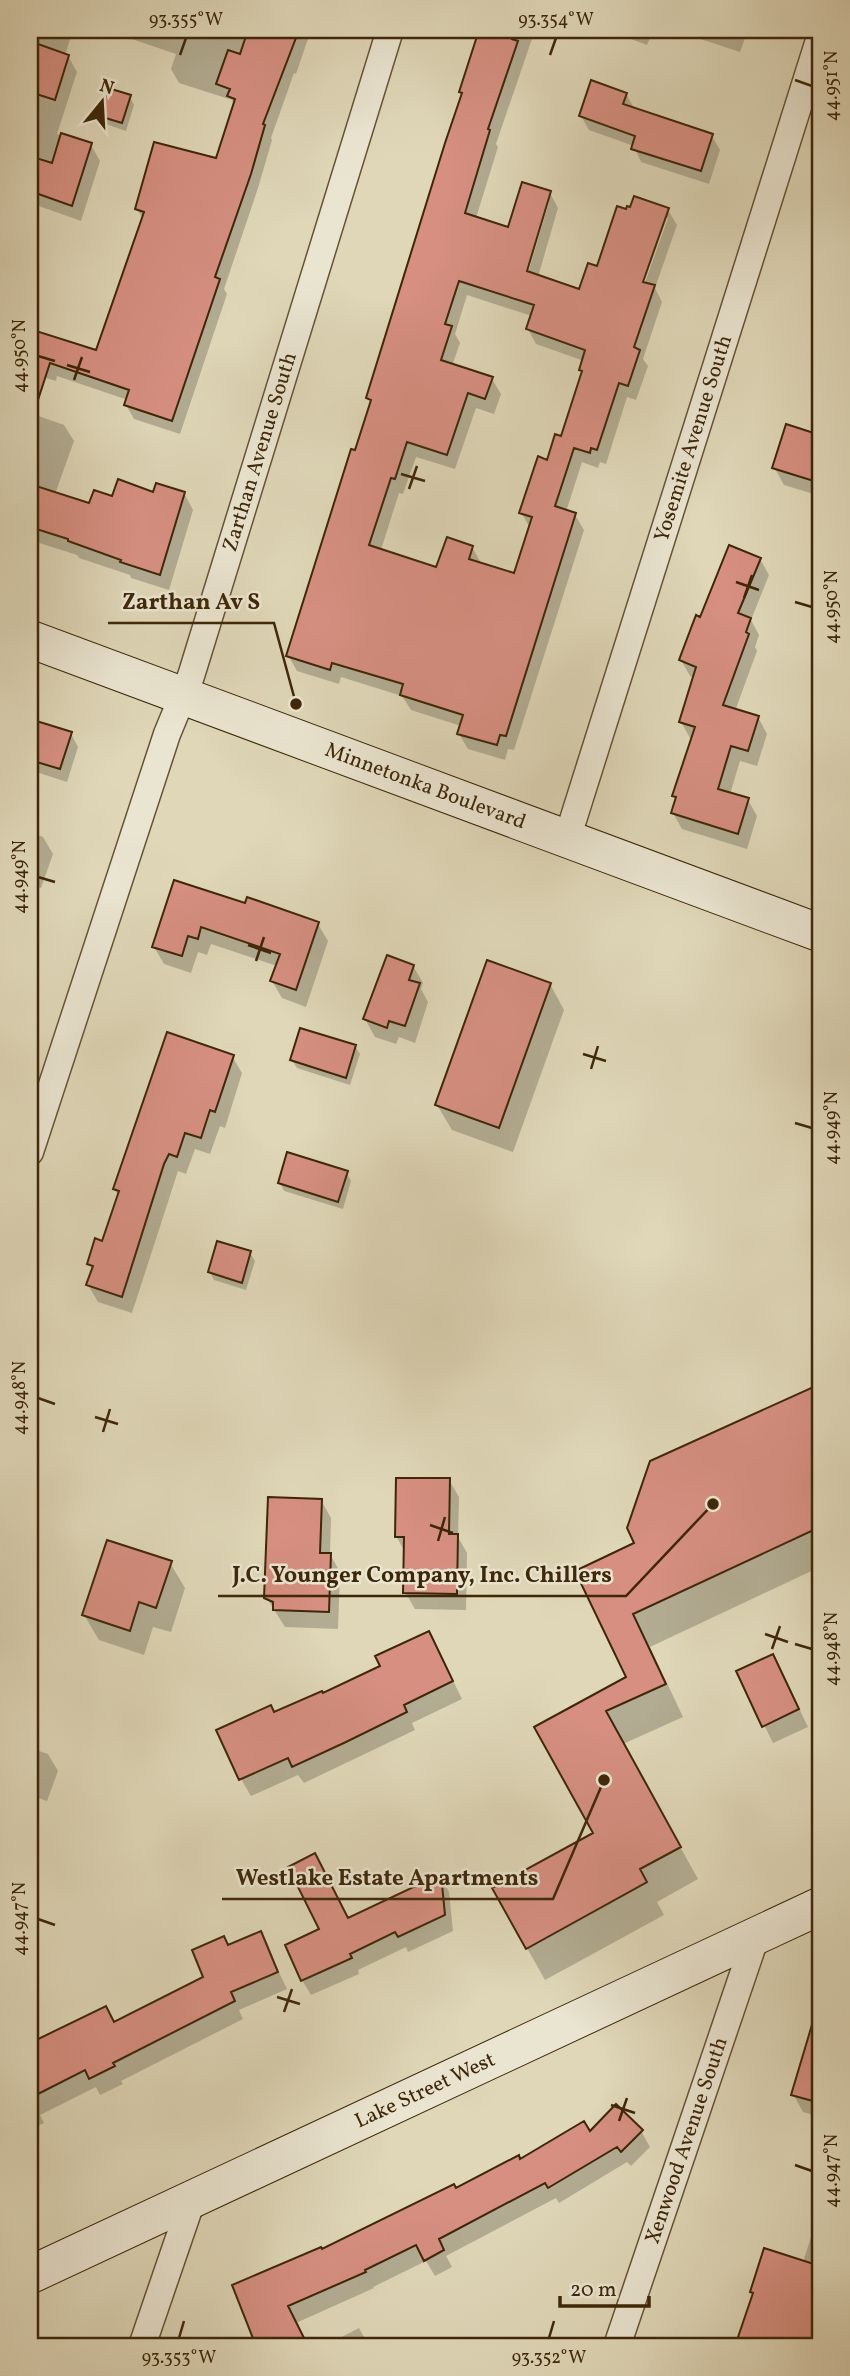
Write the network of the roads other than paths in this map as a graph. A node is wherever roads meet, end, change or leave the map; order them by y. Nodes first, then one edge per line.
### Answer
1 (390, 30) edge
2 (820, 37) edge
3 (30, 639) edge
4 (184, 697) junction
5 (567, 839) junction
6 (820, 933) edge
7 (30, 1152) edge
8 (820, 1906) edge
9 (756, 1936) junction
10 (192, 2200) junction
11 (30, 2275) edge
12 (142, 2346) edge
13 (617, 2346) edge

1 - 4 street, Zarthan Avenue South
2 - 5 street, Yosemite Avenue South
3 - 4 street, Minnetonka Boulevard
4 - 5 street, Minnetonka Boulevard
4 - 7 street, Zarthan Avenue South
5 - 6 street, Minnetonka Boulevard
8 - 9 street, Lake Street West
9 - 10 street, Lake Street West
9 - 13 street, Xenwood Avenue South
10 - 11 street, Lake Street West
10 - 12 street

